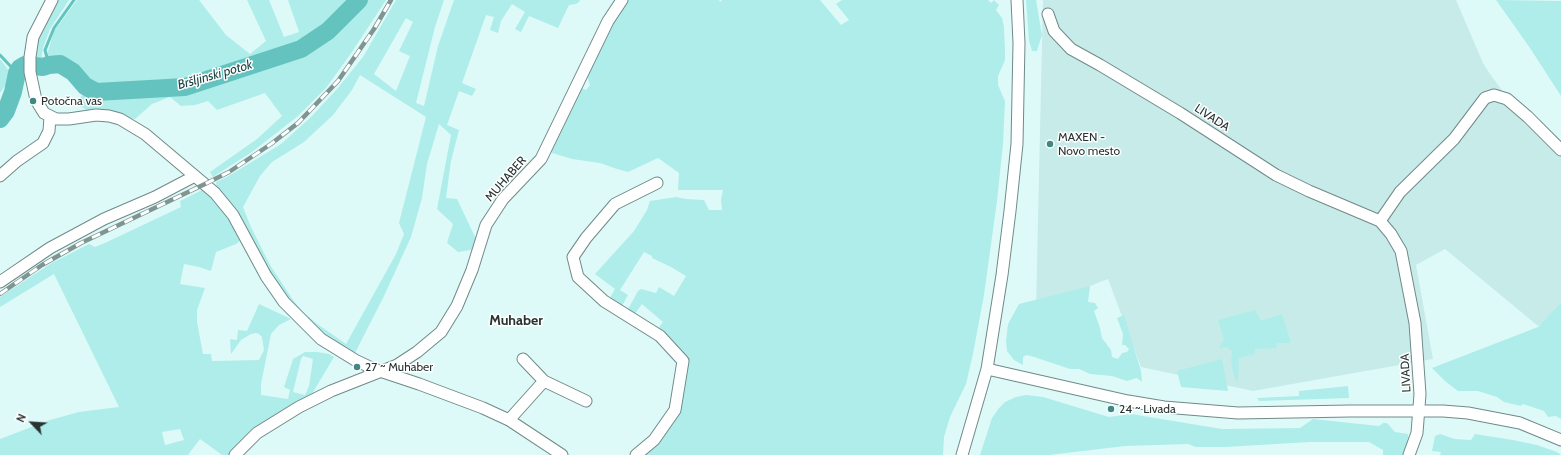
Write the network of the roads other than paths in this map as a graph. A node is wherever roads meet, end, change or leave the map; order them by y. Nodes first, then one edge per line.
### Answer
1 (52, 0) edge
2 (622, 0) edge
3 (1018, 0) edge
4 (1048, 14) dead end
5 (50, 117) junction
6 (1561, 150) edge
7 (0, 176) edge
8 (195, 176) junction
9 (657, 183) dead end
10 (1380, 222) junction
11 (0, 282) edge
12 (523, 359) dead end
13 (987, 369) junction
14 (378, 371) junction
15 (544, 382) junction
16 (586, 401) dead end
17 (1419, 412) junction
18 (509, 420) junction
19 (1561, 440) edge
20 (235, 455) edge
21 (562, 455) edge
22 (636, 455) edge
23 (962, 455) edge
24 (1409, 455) edge

1 - 5 street
2 - 14 street, MUHABER
3 - 13 street
4 - 10 street, LIVADA
5 - 7 street
5 - 8 street
6 - 10 street
8 - 11 street
8 - 14 street
9 - 22 street
10 - 17 street, LIVADA
12 - 15 street
13 - 17 street
13 - 23 street
14 - 18 street
14 - 20 street, MUHABER
15 - 16 street
15 - 18 street
17 - 19 street
17 - 24 street, LIVADA
18 - 21 street

